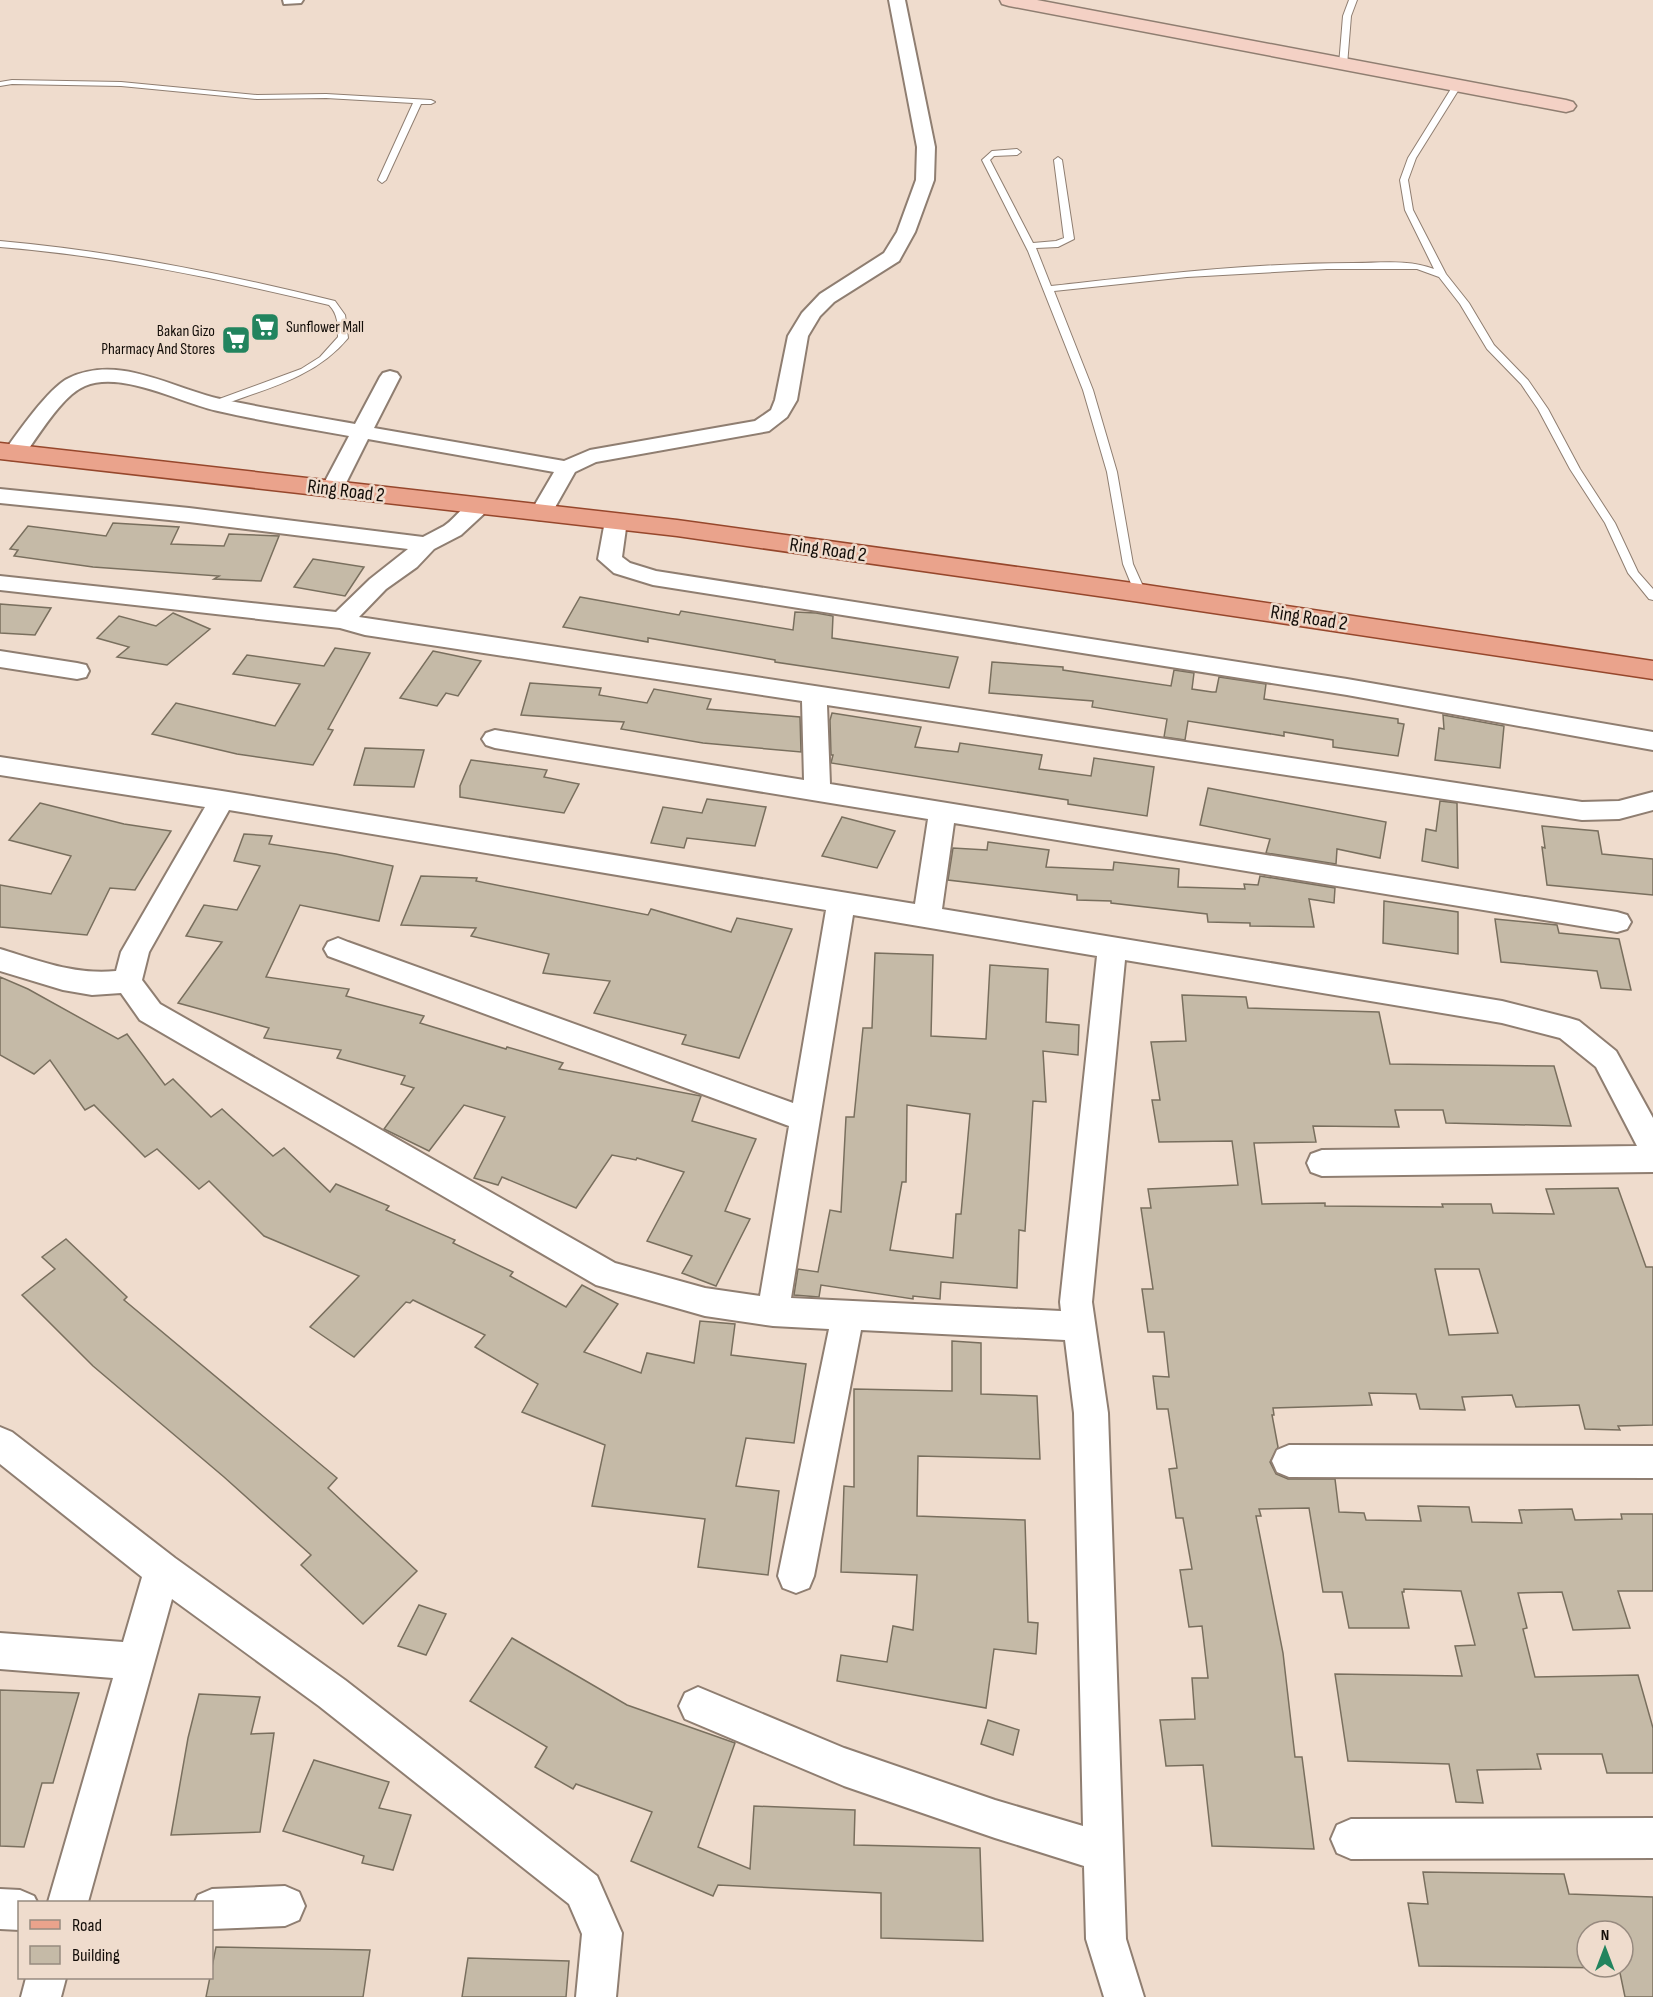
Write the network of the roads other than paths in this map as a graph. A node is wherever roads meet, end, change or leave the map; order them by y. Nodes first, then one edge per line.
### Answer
1 (897, 0) edge
2 (1009, 0) edge
3 (1353, 0) edge
4 (1343, 65) junction
5 (0, 84) edge
6 (1457, 86) junction
7 (418, 102) junction
8 (431, 102) dead end
9 (1566, 106) dead end
10 (1017, 152) dead end
11 (1058, 160) dead end
12 (382, 180) dead end
13 (0, 244) edge
14 (1030, 246) junction
15 (1442, 275) junction
16 (1049, 289) junction
17 (390, 377) dead end
18 (215, 404) junction
19 (363, 431) junction
20 (7, 452) edge
21 (567, 468) junction
22 (332, 489) junction
23 (0, 496) edge
24 (479, 506) junction
25 (541, 513) junction
26 (616, 521) junction
27 (426, 544) junction
28 (0, 583) edge
29 (1140, 592) junction
30 (1653, 596) edge
31 (342, 621) junction
32 (0, 659) edge
33 (1653, 670) edge
34 (77, 671) dead end
35 (813, 694) junction
36 (495, 739) dead end
37 (1653, 741) edge
38 (0, 766) edge
39 (817, 792) junction
40 (222, 800) junction
41 (1653, 801) edge
42 (942, 812) junction
43 (841, 903) junction
44 (927, 917) junction
45 (1617, 922) dead end
46 (1112, 948) junction
47 (338, 949) dead end
48 (0, 960) edge
49 (128, 981) junction
50 (806, 1120) junction
51 (1653, 1147) edge
52 (1653, 1159) edge
53 (1322, 1163) dead end
54 (773, 1312) junction
55 (848, 1316) junction
56 (1079, 1326) junction
57 (0, 1443) edge
58 (1289, 1461) dead end
59 (1653, 1462) edge
60 (162, 1570) junction
61 (796, 1576) dead end
62 (0, 1651) edge
63 (137, 1661) junction
64 (699, 1706) dead end
65 (1653, 1838) edge
66 (1351, 1839) dead end
67 (1103, 1851) junction
68 (68, 1901) edge
69 (285, 1906) dead end
70 (0, 1909) edge
71 (213, 1909) edge
72 (18, 1910) edge
73 (45, 1979) edge
74 (40, 1997) edge
75 (596, 1997) edge
76 (1124, 1997) edge

1 - 21 street
2 - 4 street
3 - 4 lane
4 - 6 street
5 - 7 lane
6 - 9 street
6 - 15 lane
7 - 8 lane
7 - 12 lane
10 - 14 lane
11 - 14 lane
13 - 18 lane
14 - 16 lane
15 - 16 lane
15 - 30 lane
16 - 29 lane
17 - 19 street
18 - 19 street
18 - 20 street
19 - 21 street
19 - 22 street
20 - 22 main road, Ring Road 2
21 - 25 street
22 - 24 main road, Ring Road 2
23 - 27 street
24 - 25 main road, Ring Road 2
24 - 27 street
25 - 26 main road, Ring Road 2
26 - 29 main road, Ring Road 2
26 - 37 street
27 - 31 street
28 - 31 street
29 - 33 main road, Ring Road 2
31 - 35 street
32 - 34 street
35 - 39 street
35 - 41 street
36 - 39 street
38 - 40 street
39 - 42 street
40 - 43 street
40 - 49 street
42 - 44 street
42 - 45 street
43 - 44 street
43 - 50 street
44 - 46 street
46 - 51 street
46 - 56 street
47 - 50 street
48 - 49 street
49 - 54 street
50 - 54 street
52 - 53 street
54 - 55 street
55 - 56 street
55 - 61 street
56 - 67 street
57 - 60 street
58 - 59 street
60 - 63 street
60 - 75 street
62 - 63 street
63 - 68 street
64 - 67 street
65 - 66 street
67 - 76 street
69 - 71 street
70 - 72 street
73 - 74 street

